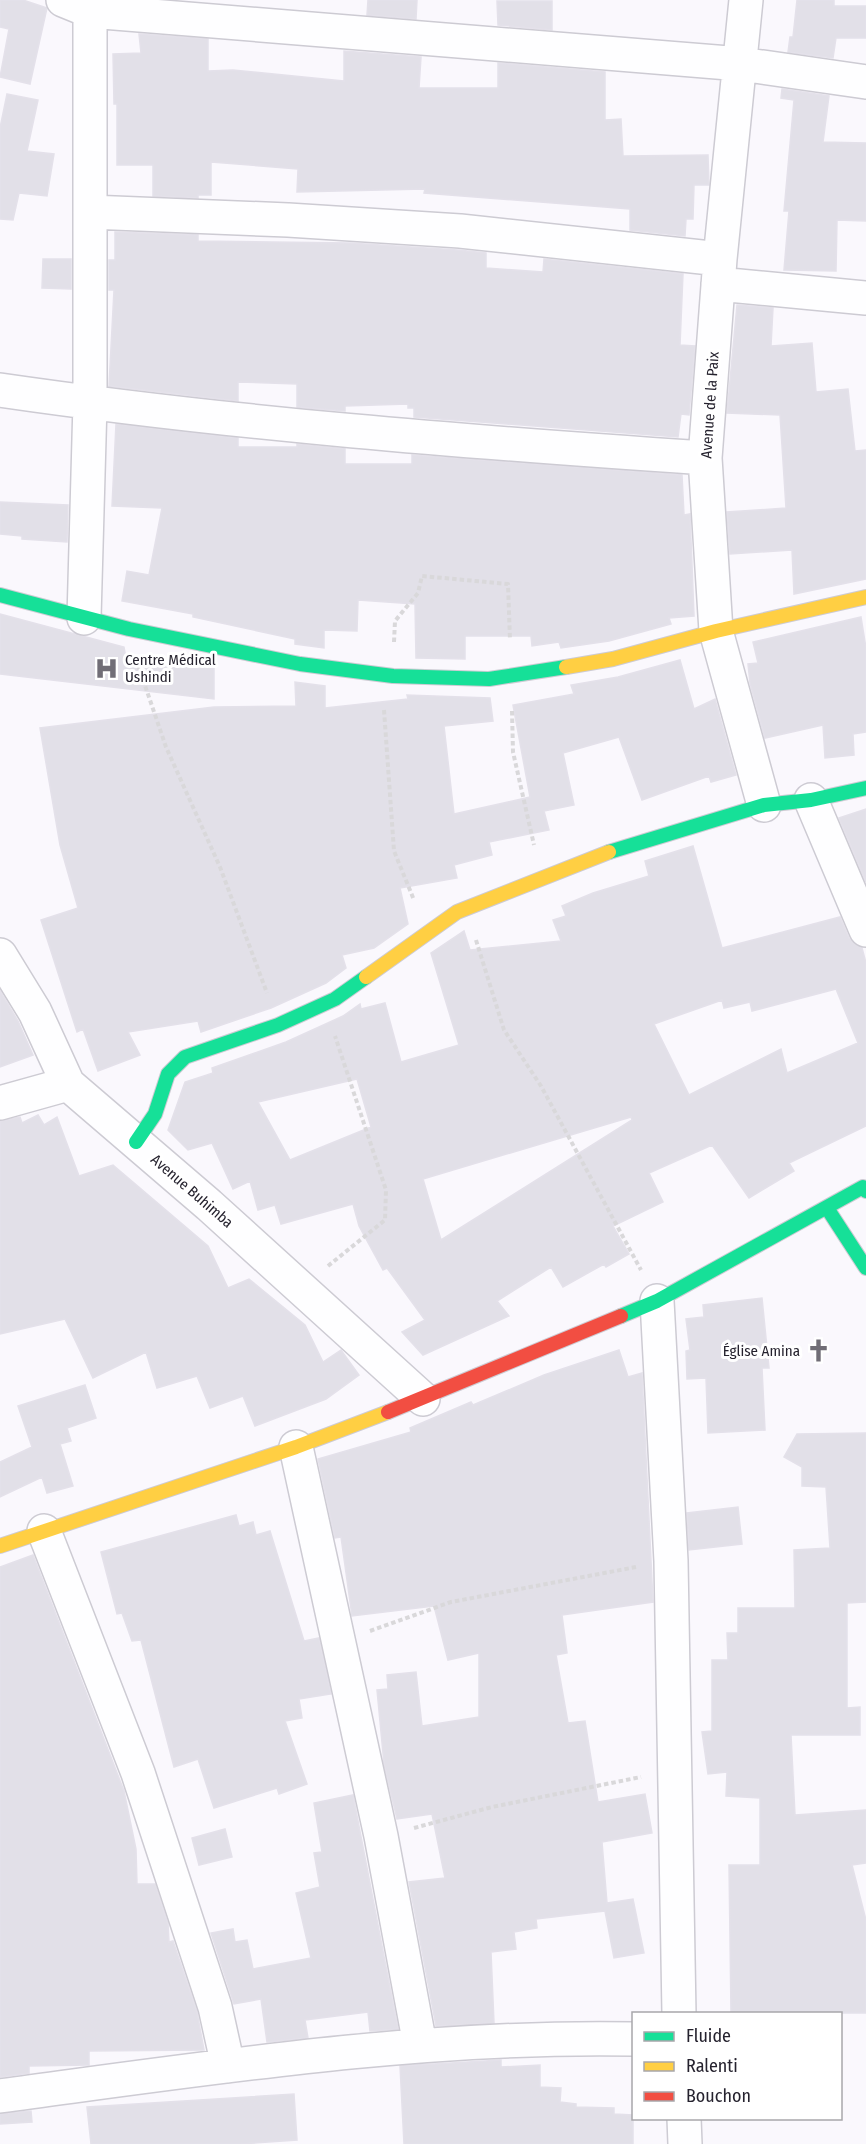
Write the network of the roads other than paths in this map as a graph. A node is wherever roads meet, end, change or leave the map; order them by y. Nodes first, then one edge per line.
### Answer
1 (746, 0) edge
2 (77, 6) edge
3 (741, 64) junction
4 (866, 82) edge
5 (90, 212) junction
6 (719, 272) junction
7 (866, 298) edge
8 (0, 390) edge
9 (90, 403) junction
10 (705, 458) junction
11 (0, 595) edge
12 (866, 597) edge
13 (84, 618) junction
14 (716, 631) junction
15 (866, 788) edge
16 (811, 800) junction
17 (764, 805) junction
18 (866, 930) edge
19 (0, 955) edge
20 (68, 1084) junction
21 (0, 1103) edge
22 (136, 1142) junction
23 (865, 1188) edge
24 (827, 1208) junction
25 (866, 1268) edge
26 (657, 1301) junction
27 (423, 1399) junction
28 (296, 1447) junction
29 (44, 1531) junction
30 (0, 1546) edge
31 (679, 2012) edge
32 (632, 2039) edge
33 (420, 2045) junction
34 (228, 2066) junction
35 (0, 2096) edge
36 (684, 2120) edge
37 (685, 2144) edge

1 - 3 street, Avenue de la Paix
2 - 3 street
2 - 5 street
3 - 4 street
3 - 6 street, Avenue de la Paix
5 - 6 street
5 - 9 street
6 - 7 street
6 - 10 street, Avenue de la Paix
8 - 9 street
9 - 10 street
9 - 13 street
10 - 14 street, Avenue de la Paix
11 - 13 street
12 - 14 street
13 - 14 street
14 - 17 street, Avenue de la Paix
15 - 16 street
16 - 17 street
16 - 18 street
17 - 22 street
19 - 20 street, Avenue Buhimba
20 - 21 street
20 - 22 street, Avenue Buhimba
22 - 27 street, Avenue Buhimba
23 - 24 street
24 - 25 street
24 - 26 street
26 - 27 street
26 - 31 street
27 - 28 street
28 - 29 street
28 - 33 street
29 - 30 street
29 - 34 street
32 - 33 street
33 - 34 street
34 - 35 street
36 - 37 street

